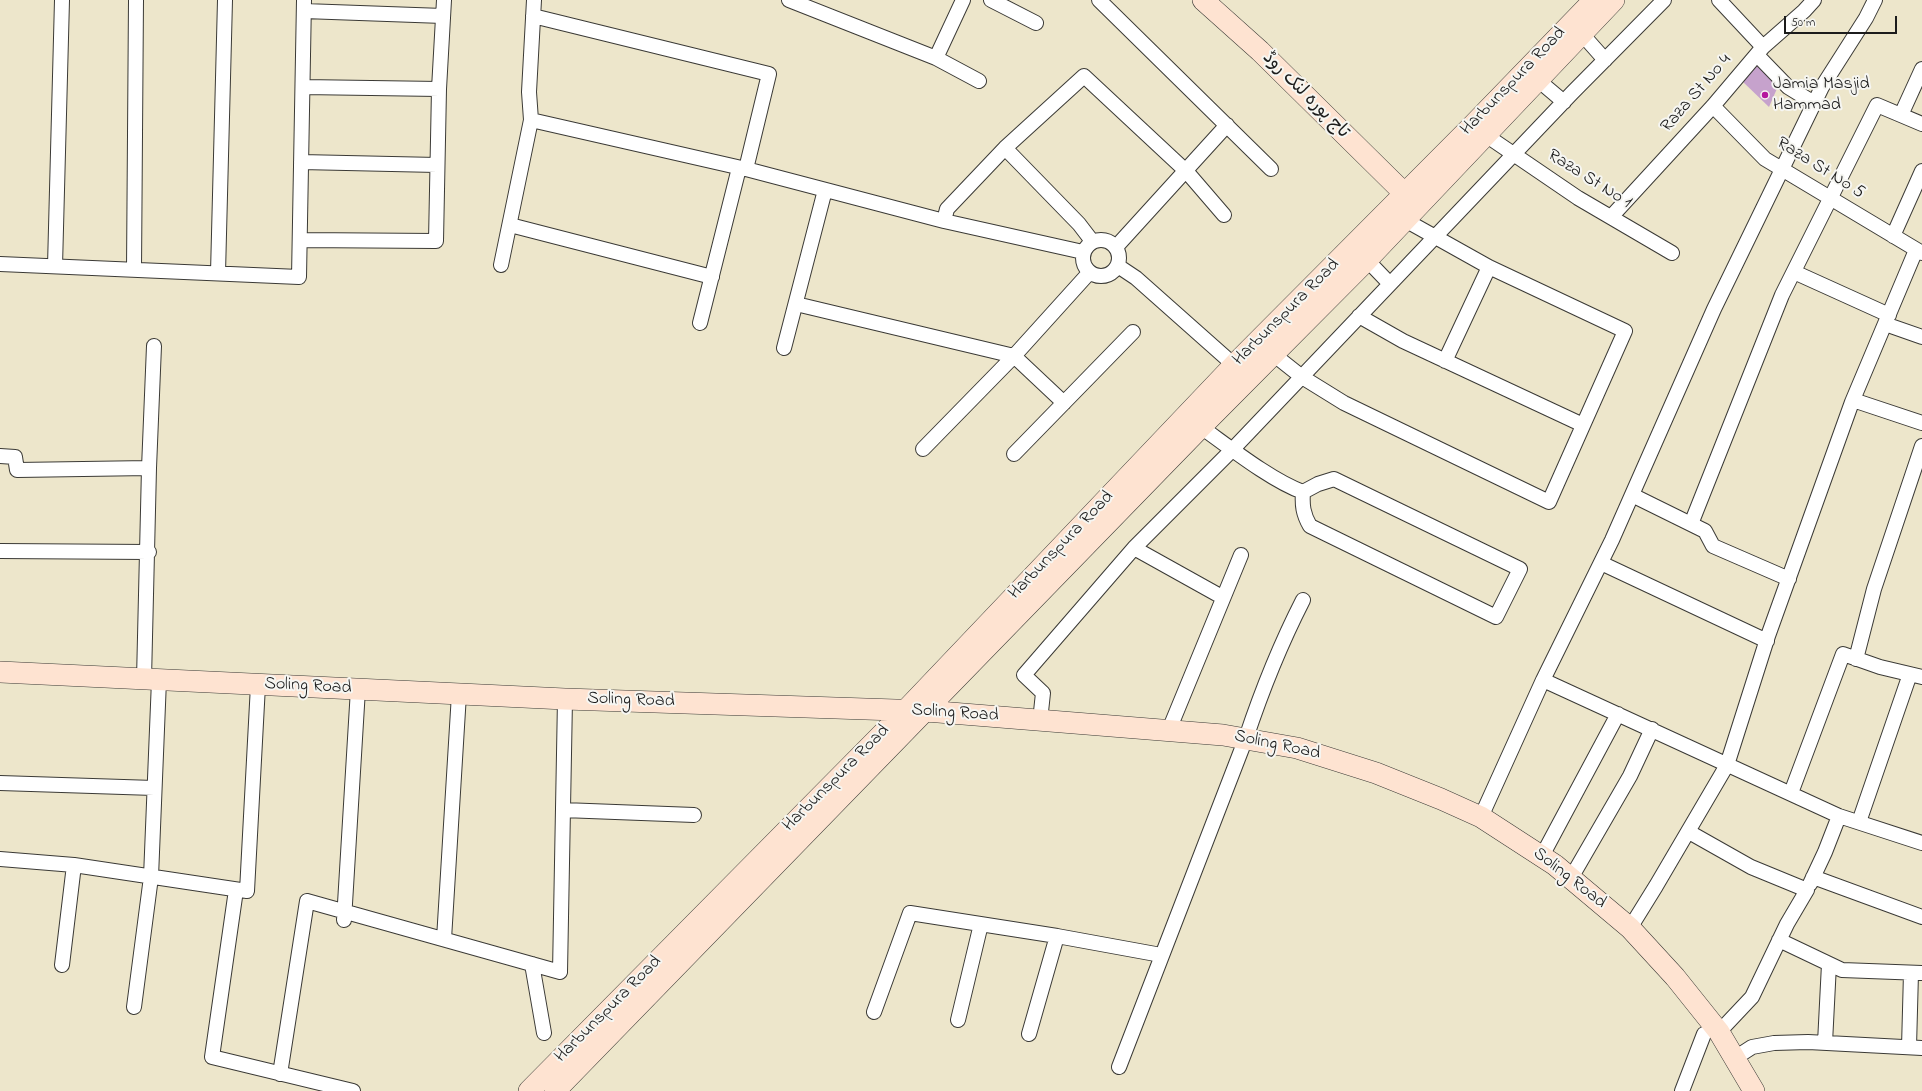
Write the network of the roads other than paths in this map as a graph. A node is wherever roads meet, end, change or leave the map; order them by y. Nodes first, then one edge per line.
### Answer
1 (62, 0) edge
2 (136, 0) edge
3 (225, 0) edge
4 (444, 0) edge
5 (534, 0) edge
6 (789, 0) edge
7 (963, 0) edge
8 (991, 0) edge
9 (1099, 0) edge
10 (1203, 0) edge
11 (1594, 0) edge
12 (1614, 0) edge
13 (1664, 0) edge
14 (1719, 0) edge
15 (1814, 0) edge
16 (1875, 0) edge
17 (304, 6) edge
18 (443, 16) junction
19 (533, 16) junction
20 (1036, 23) dead end
21 (1582, 34) junction
22 (1760, 51) junction
23 (936, 58) junction
24 (1605, 60) junction
25 (1922, 69) edge
26 (1538, 80) junction
27 (979, 81) dead end
28 (303, 87) junction
29 (440, 89) junction
30 (1564, 102) junction
31 (1814, 103) junction
32 (1713, 106) junction
33 (1901, 115) junction
34 (531, 120) junction
35 (1922, 124) edge
36 (1227, 125) junction
37 (1480, 130) junction
38 (1005, 148) junction
39 (1514, 154) junction
40 (301, 162) junction
41 (437, 165) junction
42 (743, 169) junction
43 (1271, 169) dead end
44 (1782, 170) junction
45 (1922, 171) edge
46 (1187, 172) junction
47 (825, 190) junction
48 (1405, 194) junction
49 (1831, 198) junction
50 (1224, 215) dead end
51 (1611, 217) junction
52 (1405, 220) junction
53 (944, 221) junction
54 (510, 225) junction
55 (1893, 236) junction
56 (1435, 237) junction
57 (300, 240) junction
58 (1087, 247) junction
59 (1116, 247) junction
60 (1919, 252) edge
61 (1672, 253) dead end
62 (1367, 260) junction
63 (0, 264) edge
64 (501, 265) dead end
65 (55, 266) junction
66 (1118, 266) junction
67 (1489, 267) junction
68 (134, 270) junction
69 (1794, 272) junction
70 (218, 273) junction
71 (1089, 273) junction
72 (712, 277) junction
73 (1390, 284) junction
74 (796, 304) junction
75 (1359, 316) junction
76 (1887, 319) junction
77 (700, 323) dead end
78 (1133, 332) dead end
79 (1922, 337) edge
80 (154, 346) dead end
81 (784, 348) dead end
82 (1273, 354) junction
83 (1014, 356) junction
84 (1445, 361) junction
85 (1234, 365) junction
86 (1302, 377) junction
87 (1853, 400) junction
88 (1064, 403) junction
89 (1922, 423) edge
90 (1583, 425) junction
91 (1202, 427) junction
92 (1922, 446) edge
93 (923, 449) dead end
94 (1232, 450) junction
95 (1014, 454) dead end
96 (0, 456) edge
97 (149, 468) junction
98 (1303, 492) junction
99 (1632, 495) junction
100 (1691, 524) junction
101 (1134, 548) junction
102 (0, 551) edge
103 (149, 552) junction
104 (1241, 555) dead end
105 (1601, 563) junction
106 (1788, 580) junction
107 (1222, 597) junction
108 (1303, 600) dead end
109 (1767, 641) junction
110 (1856, 659) junction
111 (0, 672) edge
112 (1916, 676) edge
113 (152, 679) junction
114 (1543, 680) junction
115 (258, 684) junction
116 (358, 689) junction
117 (459, 694) junction
118 (565, 699) junction
119 (906, 710) junction
120 (926, 711) junction
121 (1618, 714) junction
122 (1040, 721) junction
123 (1652, 729) junction
124 (1169, 730) junction
125 (1246, 738) junction
126 (1727, 765) junction
127 (0, 783) edge
128 (154, 788) junction
129 (1791, 793) junction
130 (563, 810) junction
131 (694, 815) dead end
132 (1839, 816) junction
133 (1481, 817) junction
134 (1859, 822) junction
135 (1689, 832) junction
136 (1922, 843) edge
137 (1542, 856) junction
138 (0, 859) edge
139 (74, 865) junction
140 (151, 877) junction
141 (1813, 877) junction
142 (1571, 878) junction
143 (236, 890) junction
144 (1807, 890) junction
145 (344, 916) junction
146 (1922, 917) edge
147 (981, 924) junction
148 (1630, 928) junction
149 (1057, 936) junction
150 (444, 939) junction
151 (1780, 940) junction
152 (1162, 955) junction
153 (532, 964) junction
154 (1829, 964) junction
155 (62, 965) dead end
156 (1917, 973) edge
157 (134, 1007) dead end
158 (874, 1012) dead end
159 (958, 1020) dead end
160 (544, 1033) dead end
161 (1711, 1033) junction
162 (1029, 1034) dead end
163 (1825, 1043) junction
164 (1916, 1048) edge
165 (1734, 1058) junction
166 (1120, 1067) dead end
167 (280, 1074) junction
168 (353, 1091) edge
169 (529, 1091) edge
170 (554, 1091) edge
171 (1682, 1091) edge
172 (1754, 1091) edge

1 - 65 street
2 - 68 street
3 - 70 street
4 - 18 street
5 - 19 street
6 - 23 street
7 - 23 street
8 - 20 street
9 - 36 street
10 - 48 main road, تاج پورہ لنک روڈ
11 - 37 main road, Harbunspura Road
12 - 21 main road, Harbunspura Road
13 - 24 street
14 - 22 street
15 - 22 street, Raza St No 4
16 - 31 street
17 - 18 street
17 - 28 street
18 - 29 street
19 - 34 street
19 - 42 street
21 - 24 street
21 - 26 main road, Harbunspura Road
22 - 31 street
22 - 32 street, Raza St No 4
23 - 27 street
24 - 30 street
25 - 33 street
26 - 30 street
26 - 37 main road, Harbunspura Road
28 - 29 street
28 - 40 street
29 - 41 street
30 - 39 street
31 - 44 street
32 - 44 street, Raza St No 5
32 - 51 street, Raza St No 4
33 - 35 street
33 - 49 street
34 - 42 street
34 - 54 street
36 - 43 street
36 - 46 street
37 - 39 street, Raza St No 1
37 - 48 main road, Harbunspura Road
37 - 52 main road, Harbunspura Road
38 - 46 street
38 - 53 street
38 - 58 street
39 - 51 street, Raza St No 1
39 - 56 street
40 - 41 street
40 - 57 street
41 - 57 street
42 - 47 street
42 - 72 street
44 - 49 street, Raza St No 5
44 - 99 street
45 - 55 street
46 - 50 street
46 - 59 street
47 - 53 street
47 - 74 street
48 - 85 main road, Harbunspura Road
49 - 55 street, Raza St No 5
49 - 69 street
51 - 61 street, Raza St No 1
52 - 56 street
52 - 62 main road, Harbunspura Road
53 - 58 street
54 - 64 street
54 - 72 street
55 - 60 street, Raza St No 5
56 - 67 street
56 - 73 street
57 - 70 street
58 - 59 street
58 - 71 street
59 - 66 street
60 - 76 street
62 - 73 street
62 - 82 main road, Harbunspura Road
63 - 65 street
65 - 68 street
66 - 71 street
66 - 85 street
67 - 84 street
67 - 90 street
68 - 70 street
69 - 76 street
69 - 100 street
71 - 83 street
72 - 77 street
73 - 75 street
74 - 81 street
74 - 83 street
75 - 84 street
75 - 86 street
76 - 79 street
76 - 87 street
78 - 88 street
80 - 97 street
82 - 86 street
82 - 91 main road, Harbunspura Road
83 - 88 street
83 - 93 street
84 - 90 street
85 - 119 main road, Harbunspura Road
86 - 90 street
86 - 94 street
87 - 89 street
87 - 106 street
88 - 95 street
91 - 94 street
91 - 120 main road, Harbunspura Road
92 - 110 street
94 - 98 street
94 - 101 street
96 - 97 street
97 - 103 street
98 - 98 street
99 - 100 street
99 - 105 street
100 - 106 street
101 - 107 street
101 - 122 street
102 - 103 street
103 - 113 street
104 - 107 street
105 - 109 street
105 - 114 street
106 - 109 street
107 - 124 street
108 - 125 street
109 - 126 street
110 - 112 street
110 - 129 street
111 - 113 main road, Soling Road
112 - 134 street
113 - 115 main road, Soling Road
113 - 128 street
114 - 121 street
114 - 133 street
115 - 116 main road, Soling Road
115 - 143 street
116 - 117 main road, Soling Road
116 - 145 street
117 - 118 main road, Soling Road
117 - 150 street
118 - 119 main road, Soling Road
118 - 130 street
119 - 120 main road, Soling Road
119 - 169 main road, Harbunspura Road
120 - 122 main road, Soling Road
120 - 170 main road, Harbunspura Road
121 - 123 street
121 - 137 street
122 - 124 main road, Soling Road
123 - 126 street
123 - 142 street
124 - 125 main road, Soling Road
125 - 133 main road, Soling Road
125 - 152 street
126 - 129 street
126 - 135 street
127 - 128 street
128 - 140 street
129 - 132 street
130 - 131 street
130 - 153 street
132 - 134 street
132 - 141 street
133 - 137 main road, Soling Road
134 - 136 street
135 - 144 street
135 - 148 street
137 - 142 main road, Soling Road
138 - 139 street
139 - 140 street
139 - 155 street
140 - 143 street
140 - 157 street
141 - 144 street
141 - 146 street
142 - 148 main road, Soling Road
143 - 167 street
144 - 151 street
145 - 150 street
145 - 167 street
147 - 149 street
147 - 158 street
147 - 159 street
148 - 161 main road, Soling Road
149 - 152 street
149 - 162 street
150 - 153 street
151 - 154 street
151 - 161 street
152 - 166 street
153 - 160 street
154 - 156 street
154 - 163 street
156 - 164 street
161 - 165 main road, Soling Road
161 - 171 street
163 - 164 street
163 - 165 street
165 - 172 main road, Soling Road
167 - 168 street

